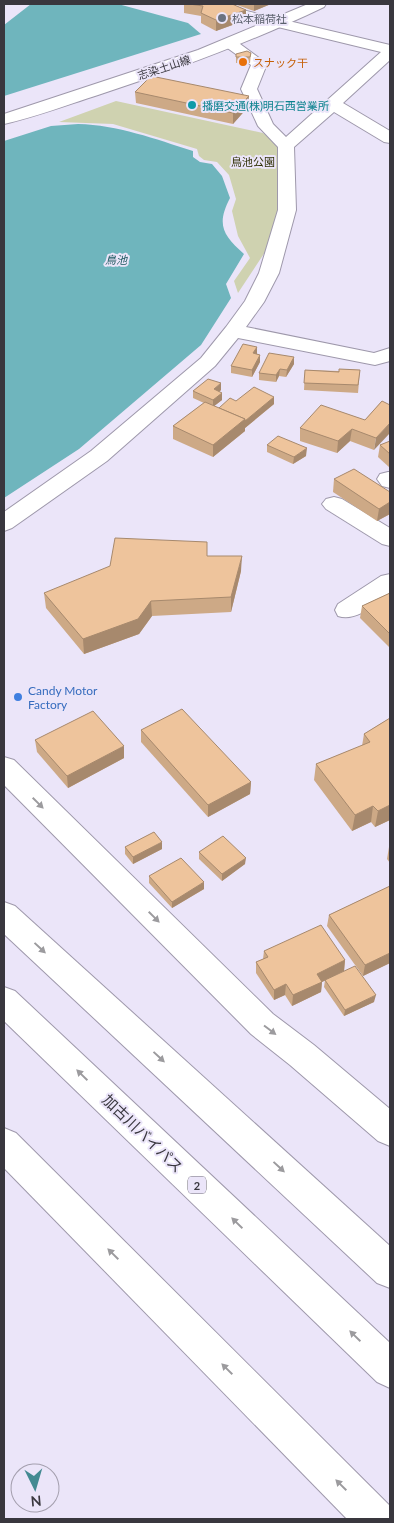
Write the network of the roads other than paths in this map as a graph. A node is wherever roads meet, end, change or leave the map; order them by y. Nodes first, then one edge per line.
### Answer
1 (200, 4) edge
2 (319, 4) edge
3 (282, 22) junction
4 (231, 44) junction
5 (390, 51) edge
6 (334, 105) junction
7 (4, 119) edge
8 (390, 138) edge
9 (286, 146) junction
10 (233, 331) junction
11 (385, 358) edge
12 (334, 504) dead end
13 (4, 522) edge
14 (390, 538) edge
15 (390, 582) edge
16 (347, 610) dead end
17 (4, 768) edge
18 (4, 914) edge
19 (4, 1001) edge
20 (390, 1130) edge
21 (4, 1144) edge
22 (390, 1270) edge
23 (390, 1369) edge
24 (376, 1519) edge

1 - 3 main road
2 - 3 main road, 志染土山線
3 - 4 main road, 志染土山線
3 - 5 main road
4 - 7 main road, 志染土山線
4 - 9 main road
5 - 6 main road
6 - 8 main road
6 - 9 main road
9 - 10 main road
10 - 11 main road
10 - 13 main road
12 - 14 main road
15 - 16 main road
17 -> 20 main road
18 -> 22 main road
23 -> 19 main road, 加古川バイパス / 2
24 -> 21 main road

